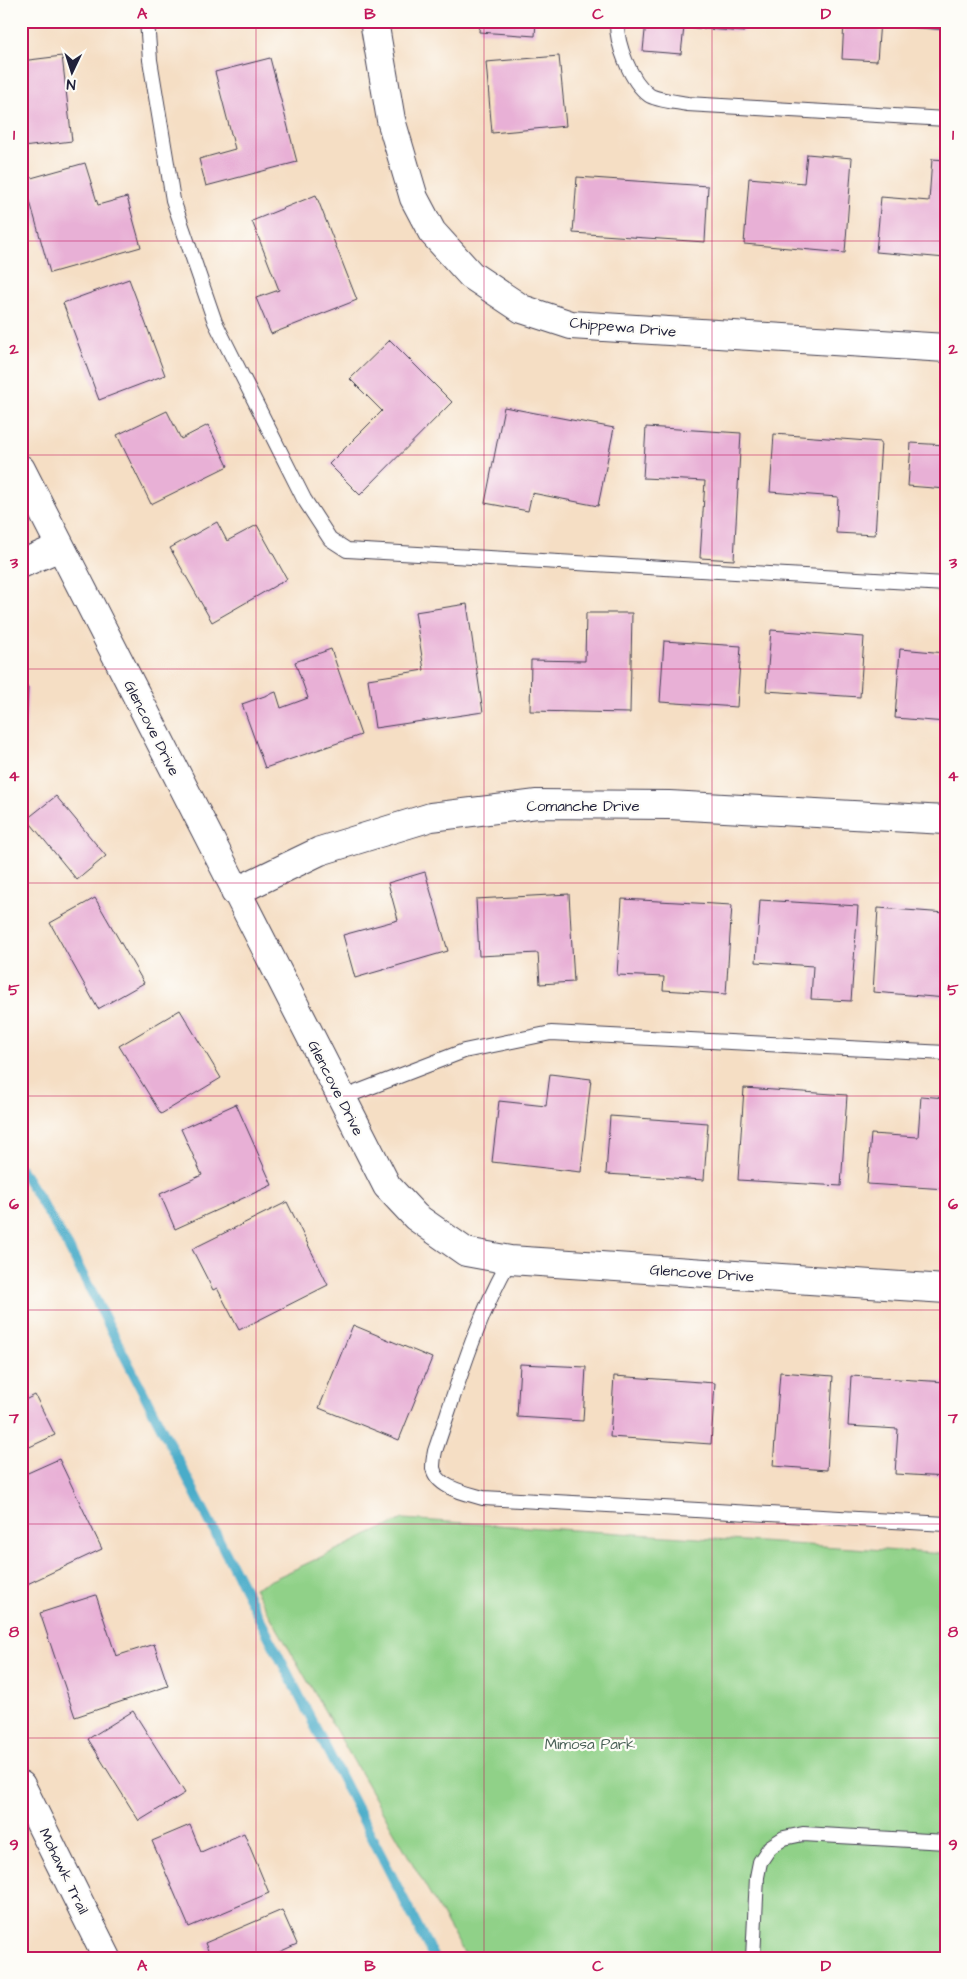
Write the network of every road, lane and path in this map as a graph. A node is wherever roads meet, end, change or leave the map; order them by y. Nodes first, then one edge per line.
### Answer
1 (147, 21) edge
2 (374, 21) edge
3 (618, 21) edge
4 (946, 119) edge
5 (946, 348) edge
6 (21, 469) edge
7 (60, 547) junction
8 (21, 564) edge
9 (946, 584) edge
10 (946, 820) edge
11 (236, 892) junction
12 (946, 1053) edge
13 (342, 1098) junction
14 (510, 1260) junction
15 (946, 1289) edge
16 (946, 1524) edge
17 (21, 1785) edge
18 (946, 1842) edge
19 (107, 1958) edge
20 (752, 1958) edge

1 - 9 lane
2 - 5 street, Chippewa Drive
3 - 4 lane
6 - 7 street, Glencove Drive
7 - 8 street
7 - 11 street, Glencove Drive
10 - 11 street, Comanche Drive
11 - 13 street, Glencove Drive
12 - 13 lane
13 - 14 street, Glencove Drive
14 - 15 street, Glencove Drive
14 - 16 lane
17 - 19 street, Mohawk Trail
18 - 20 lane

